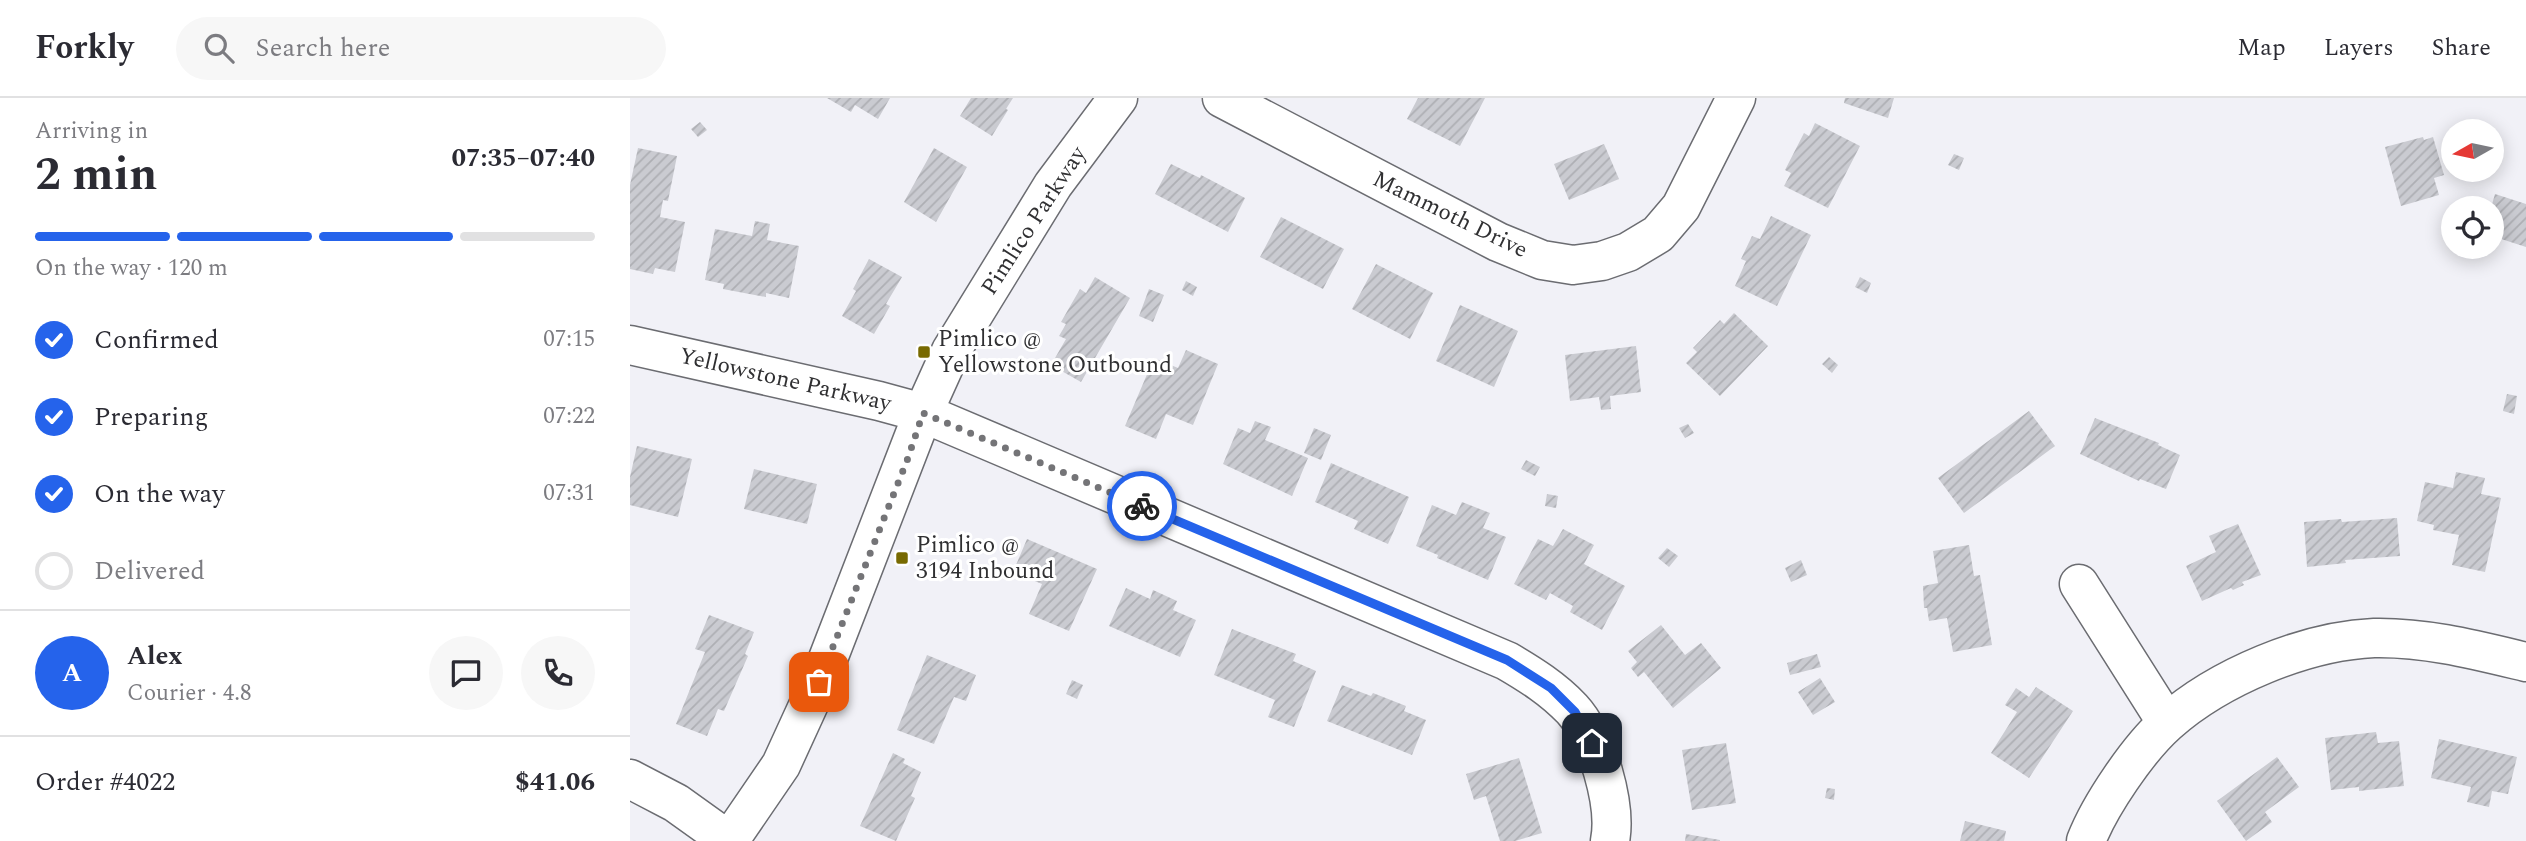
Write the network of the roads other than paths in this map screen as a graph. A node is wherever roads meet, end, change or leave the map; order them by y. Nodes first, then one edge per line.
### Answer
1 (1118, 98) edge
2 (1222, 98) edge
3 (1736, 98) edge
4 (630, 345) edge
5 (923, 413) junction
6 (2078, 584) dead end
7 (2526, 662) edge
8 (2167, 723) junction
9 (630, 779) edge
10 (729, 841) edge
11 (1610, 841) edge
12 (2086, 841) edge

1 - 5 street, Pimlico Parkway
2 - 3 street, Mammoth Drive
4 - 5 street, Yellowstone Parkway
5 - 10 street, Pimlico Parkway
5 - 11 street, Yellowstone Parkway
6 - 8 street
7 - 8 street
8 - 12 street
9 - 10 street

